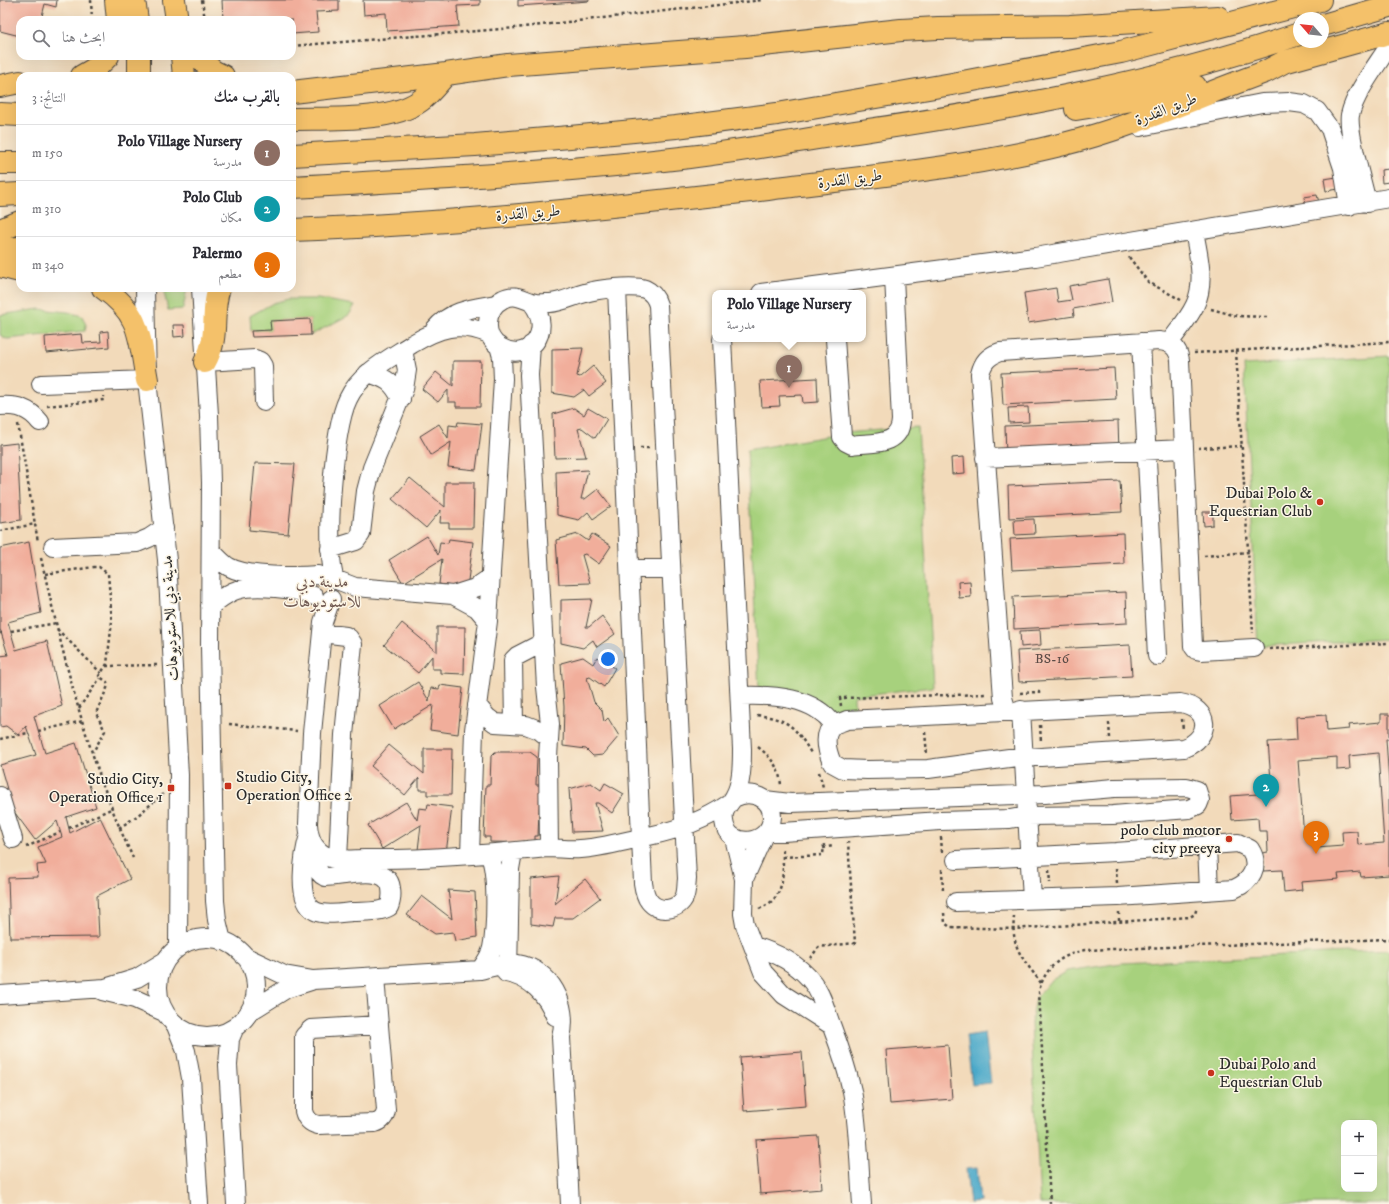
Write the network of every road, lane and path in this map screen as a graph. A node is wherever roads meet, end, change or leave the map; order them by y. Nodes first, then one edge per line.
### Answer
1 (91, 0) edge
2 (116, 0) edge
3 (134, 0) edge
4 (174, 0) edge
5 (202, 0) edge
6 (762, 0) edge
7 (1320, 0) edge
8 (1389, 6) edge
9 (1265, 14) junction
10 (92, 16) edge
11 (118, 16) edge
12 (136, 16) edge
13 (176, 16) edge
14 (204, 16) edge
15 (1329, 23) edge
16 (1389, 33) edge
17 (1293, 36) edge
18 (296, 46) edge
19 (1389, 46) edge
20 (104, 60) edge
21 (139, 60) edge
22 (182, 60) edge
23 (201, 60) edge
24 (1284, 62) junction
25 (89, 72) edge
26 (139, 72) edge
27 (184, 72) edge
28 (215, 72) edge
29 (446, 74) junction
30 (16, 83) edge
31 (296, 83) edge
32 (0, 86) edge
33 (314, 90) junction
34 (296, 92) edge
35 (0, 97) edge
36 (16, 97) edge
37 (0, 114) edge
38 (16, 115) edge
39 (953, 117) junction
40 (296, 119) edge
41 (1112, 130) junction
42 (296, 155) edge
43 (16, 162) edge
44 (0, 163) edge
45 (296, 187) edge
46 (0, 194) edge
47 (16, 194) edge
48 (1389, 198) edge
49 (1367, 203) junction
50 (1349, 206) junction
51 (16, 224) edge
52 (0, 230) edge
53 (297, 230) edge
54 (1194, 231) junction
55 (16, 233) edge
56 (0, 234) edge
57 (16, 248) edge
58 (0, 249) edge
59 (0, 266) edge
60 (16, 270) edge
61 (894, 277) junction
62 (617, 289) junction
63 (831, 289) edge
64 (814, 290) edge
65 (108, 292) edge
66 (145, 292) edge
67 (201, 292) edge
68 (218, 292) edge
69 (568, 300) junction
70 (532, 303) junction
71 (496, 304) junction
72 (432, 332) junction
73 (536, 339) junction
74 (494, 340) junction
75 (722, 342) edge
76 (834, 342) edge
77 (1141, 342) junction
78 (1389, 342) edge
79 (1174, 348) junction
80 (403, 350) junction
81 (1236, 351) junction
82 (205, 362) junction
83 (368, 373) junction
84 (148, 380) junction
85 (105, 382) junction
86 (41, 384) dead end
87 (401, 399) junction
88 (264, 402) dead end
89 (13, 407) edge
90 (40, 422) dead end
91 (1242, 446) junction
92 (665, 447) junction
93 (625, 449) junction
94 (1184, 449) junction
95 (1146, 452) junction
96 (986, 458) junction
97 (35, 524) junction
98 (164, 528) junction
99 (0, 531) edge
100 (330, 549) junction
101 (46, 550) junction
102 (211, 551) junction
103 (167, 560) junction
104 (670, 569) junction
105 (631, 570) junction
106 (239, 571) junction
107 (44, 574) junction
108 (491, 577) junction
109 (286, 583) junction
110 (326, 587) junction
111 (239, 589) junction
112 (453, 595) junction
113 (210, 606) junction
114 (488, 621) junction
115 (56, 623) junction
116 (57, 628) junction
117 (322, 628) junction
118 (11, 631) dead end
119 (544, 642) junction
120 (1389, 643) edge
121 (1254, 648) junction
122 (1157, 656) dead end
123 (173, 665) junction
124 (106, 666) junction
125 (101, 673) junction
126 (100, 678) junction
127 (924, 695) dead end
128 (1180, 703) junction
129 (741, 704) junction
130 (477, 705) junction
131 (79, 708) junction
132 (549, 710) junction
133 (1014, 711) junction
134 (924, 717) junction
135 (228, 718) dead end
136 (83, 721) junction
137 (496, 723) junction
138 (520, 725) junction
139 (834, 725) junction
140 (38, 731) dead end
141 (312, 732) junction
142 (28, 733) dead end
143 (549, 738) junction
144 (0, 740) edge
145 (474, 743) junction
146 (1184, 748) junction
147 (742, 749) junction
148 (92, 753) junction
149 (812, 755) dead end
150 (1024, 756) junction
151 (817, 766) dead end
152 (928, 769) junction
153 (179, 775) junction
154 (1026, 794) junction
155 (0, 796) edge
156 (761, 798) junction
157 (731, 801) junction
158 (825, 802) junction
159 (111, 809) junction
160 (1027, 816) junction
161 (940, 821) junction
162 (685, 826) junction
163 (68, 828) dead end
164 (119, 828) junction
165 (846, 828) junction
166 (824, 829) junction
167 (60, 832) dead end
168 (729, 832) junction
169 (765, 834) junction
170 (309, 835) junction
171 (8, 837) edge
172 (642, 837) junction
173 (1207, 846) junction
174 (549, 848) junction
175 (319, 851) junction
176 (513, 852) junction
177 (489, 854) junction
178 (470, 855) junction
179 (1029, 855) junction
180 (783, 857) dead end
181 (133, 858) dead end
182 (338, 859) junction
183 (947, 860) junction
184 (744, 879) junction
185 (1202, 891) junction
186 (1025, 899) junction
187 (948, 902) junction
188 (501, 920) junction
189 (1013, 929) junction
190 (1389, 938) edge
191 (222, 941) junction
192 (754, 946) junction
193 (178, 948) junction
194 (244, 956) junction
195 (166, 961) junction
196 (507, 969) junction
197 (480, 970) junction
198 (802, 971) junction
199 (375, 977) junction
200 (313, 980) junction
201 (1041, 982) junction
202 (89, 990) junction
203 (0, 995) edge
204 (164, 1012) junction
205 (249, 1012) junction
206 (831, 1025) junction
207 (176, 1026) junction
208 (378, 1026) junction
209 (236, 1027) junction
210 (199, 1204) edge
211 (236, 1204) edge
212 (570, 1204) edge
213 (862, 1204) edge
214 (1050, 1204) edge

1 - 10 path
2 - 11 main road
3 - 12 main road
4 - 13 main road
5 - 14 path
6 - 18 path
7 - 9 main road
8 - 15 main road
9 - 29 main road
9 - 42 main road
16 - 24 main road, طريق القدرة
17 - 39 main road, طريق القدرة
19 - 49 street
20 - 25 main road
21 - 26 main road
22 - 27 main road
23 - 28 main road
24 - 39 main road
24 - 41 main road, طريق القدرة
29 - 33 main road
29 - 40 main road
30 - 32 main road
31 - 33 main road
33 - 34 main road
35 - 36 main road
37 - 38 main road
39 - 45 main road, طريق القدرة
41 - 50 street
41 - 53 main road, طريق القدرة
43 - 44 main road
46 - 47 main road
48 - 49 street
49 - 50 street
50 - 54 street
51 - 52 main road
54 - 61 street
54 - 79 street
55 - 56 main road
57 - 58 main road
59 - 60 main road
61 - 63 street
61 - 76 street
62 - 69 street
62 - 92 street
62 - 93 street
63 - 64 street
65 - 84 main road
66 - 84 street, مدينة دبي للاستوديوهات
67 - 82 street
68 - 82 main road
69 - 70 street
69 - 73 street
70 - 71 street
70 - 73 street
71 - 72 street
71 - 74 street
72 - 74 street
72 - 80 street
73 - 74 street
73 - 119 street
74 - 108 street
75 - 129 street
77 - 79 street
77 - 95 street
77 - 96 street
78 - 81 path
79 - 81 path
79 - 94 street
80 - 83 street
80 - 87 street
81 - 91 path
82 - 88 street
82 - 102 street
83 - 87 street
83 - 100 street
84 - 85 street
84 - 98 street, مدينة دبي للاستوديوهات
85 - 86 street
85 - 89 path
87 - 100 street
89 - 90 street
89 - 97 path
91 - 94 path
91 - 121 path
92 - 93 path
92 - 104 street
93 - 105 street
94 - 95 street
94 - 121 street
95 - 96 street
95 - 122 street
96 - 133 street
97 - 99 path
97 - 101 path
98 - 101 street
98 - 103 street, مدينة دبي للاستوديوهات
100 - 110 street
101 - 103 street
101 - 107 path
102 - 106 street
102 - 113 street
103 - 123 street, مدينة دبي للاستوديوهات
104 - 105 street
104 - 162 street
105 - 172 street
106 - 109 street
106 - 111 street
107 - 115 path
107 - 124 path
108 - 112 street
108 - 114 street
109 - 110 street
109 - 111 street
110 - 112 street
110 - 117 street
111 - 113 street
112 - 114 street
113 - 191 street
114 - 130 street
115 - 116 path
115 - 118 path
116 - 125 path
116 - 131 path
117 - 141 street
117 - 182 street
119 - 132 street
119 - 138 street
120 - 121 path
123 - 124 path
123 - 153 street, مدينة دبي للاستوديوهات
124 - 125 path
125 - 126 path
126 - 131 path
126 - 148 path
127 - 134 path
128 - 133 street
128 - 146 path
128 - 146 street
129 - 139 street
129 - 147 street
129 - 149 path
130 - 137 street
130 - 145 street
131 - 136 path
132 - 138 street
132 - 143 street
133 - 134 street
133 - 150 street
134 - 139 street
134 - 152 path
135 - 141 path
136 - 140 path
136 - 148 path
137 - 138 street
137 - 145 street
138 - 143 street
139 - 152 street
141 - 170 street
142 - 144 path
143 - 174 street
145 - 178 street
146 - 150 street
147 - 156 street
147 - 157 street
148 - 159 path
150 - 152 street
150 - 154 street
151 - 158 path
153 - 164 path
153 - 193 street, مدينة دبي للاستوديوهات
154 - 158 street
154 - 160 street
154 - 160 street
155 - 171 street
156 - 157 street
156 - 158 street
156 - 169 street
157 - 162 street
157 - 168 street
159 - 163 path
159 - 164 path
160 - 161 street
160 - 179 street
161 - 165 street
161 - 183 path
162 - 168 street
162 - 172 street
162 - 172 street
164 - 181 path
165 - 166 street
165 - 198 path
166 - 169 street
166 - 180 path
167 - 171 path
168 - 169 street
168 - 184 street
169 - 184 street
170 - 175 street
170 - 175 street
172 - 174 street
173 - 179 street
173 - 185 street
173 - 185 street
174 - 176 street
175 - 182 street
176 - 177 street
176 - 188 street
177 - 178 street
177 - 188 street
178 - 182 street
179 - 183 street
179 - 186 street
183 - 187 path
184 - 192 street
185 - 186 street
185 - 189 path
186 - 187 street
186 - 189 path
187 - 189 path
188 - 196 street
188 - 197 street
189 - 201 path
190 - 201 path
191 - 193 street
191 - 194 street
192 - 198 street
192 - 206 street
193 - 195 street
194 - 200 street
194 - 205 street
195 - 202 street
195 - 204 street
196 - 197 street
196 - 212 street
197 - 199 street
198 - 206 street
199 - 200 street
199 - 208 street
200 - 205 street
201 - 214 path
202 - 203 street
202 - 204 street
204 - 207 street
205 - 209 street
206 - 213 street
207 - 209 street
207 - 210 street
208 - 208 street
209 - 211 street

